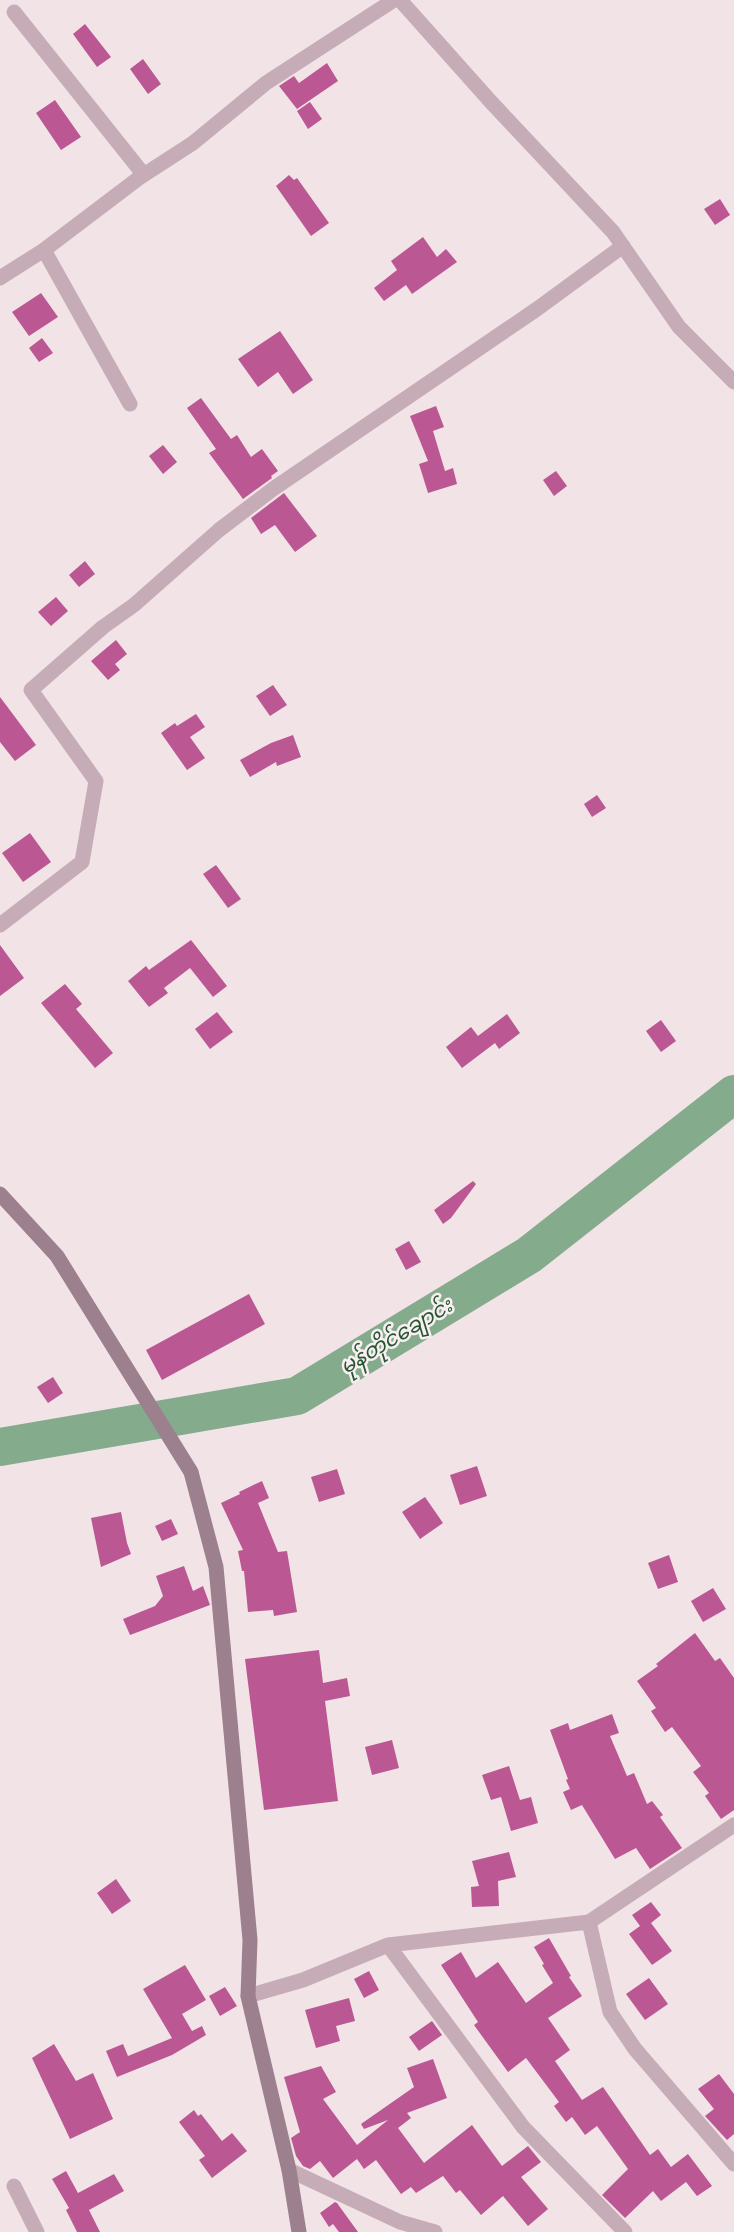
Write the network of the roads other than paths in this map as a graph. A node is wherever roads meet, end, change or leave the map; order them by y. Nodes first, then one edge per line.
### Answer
1 (394, 0) edge
2 (400, 0) edge
3 (14, 12) dead end
4 (144, 174) junction
5 (623, 246) junction
6 (44, 250) junction
7 (0, 278) edge
8 (734, 382) edge
9 (130, 404) dead end
10 (0, 925) edge
11 (0, 1194) edge
12 (734, 1826) edge
13 (588, 1922) junction
14 (388, 1945) junction
15 (248, 1996) junction
16 (734, 2164) edge
17 (289, 2170) junction
18 (14, 2186) dead end
19 (37, 2232) edge
20 (299, 2232) edge
21 (435, 2232) edge
22 (625, 2232) edge

1 - 4 street
2 - 5 street
3 - 4 street
4 - 6 street
5 - 8 street
5 - 10 street
6 - 7 street
6 - 9 street
11 - 15 street
12 - 13 street
13 - 14 street
13 - 16 street
14 - 15 street
14 - 22 street
15 - 17 street
17 - 20 street
17 - 21 street
18 - 19 street

